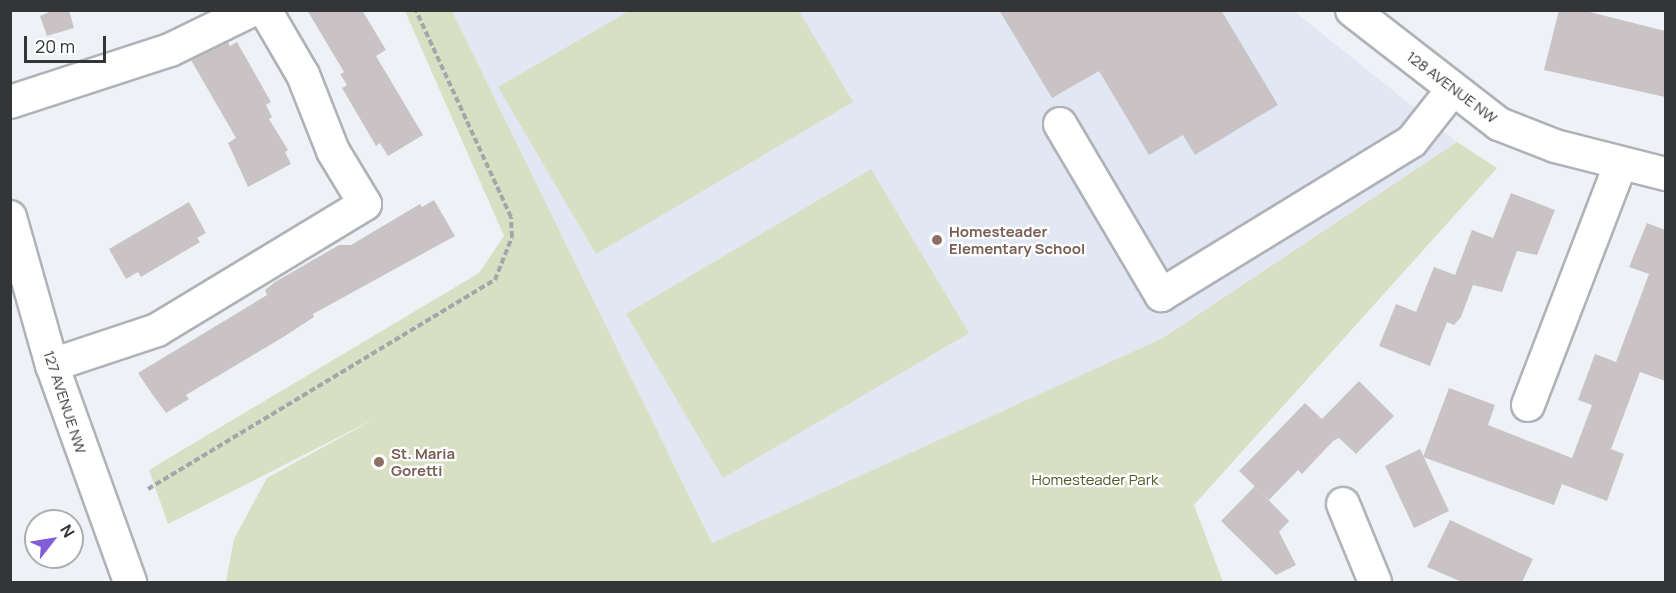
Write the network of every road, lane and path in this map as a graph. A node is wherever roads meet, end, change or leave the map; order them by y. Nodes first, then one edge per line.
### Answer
1 (252, 10) edge
2 (265, 10) edge
3 (416, 10) edge
4 (1352, 10) edge
5 (1453, 88) junction
6 (10, 102) edge
7 (1060, 124) dead end
8 (1621, 163) junction
9 (1665, 174) edge
10 (10, 217) edge
11 (52, 365) junction
12 (1528, 405) dead end
13 (148, 489) dead end
14 (1343, 504) dead end
15 (130, 582) edge
16 (1375, 582) edge

1 - 6 street
2 - 11 street
3 - 13 path
4 - 5 street, 128 AVENUE NW
5 - 7 street
5 - 8 street, 128 AVENUE NW
8 - 9 street, 128 AVENUE NW
8 - 12 street
10 - 11 street, 127 AVENUE NW
11 - 15 street, 127 AVENUE NW
14 - 16 street

